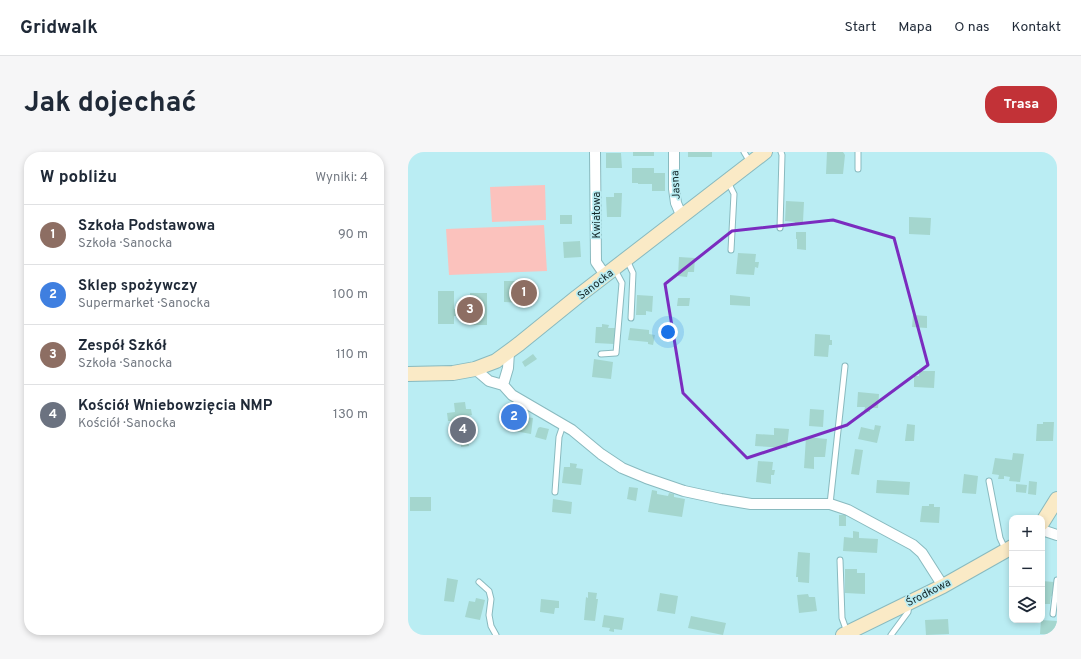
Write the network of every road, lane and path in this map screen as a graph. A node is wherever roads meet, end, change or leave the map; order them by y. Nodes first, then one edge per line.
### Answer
1 (596, 152) edge
2 (674, 152) edge
3 (765, 152) edge
4 (781, 152) edge
5 (858, 152) edge
6 (747, 157) edge
7 (858, 169) dead end
8 (727, 181) junction
9 (682, 217) junction
10 (780, 228) dead end
11 (731, 250) dead end
12 (627, 259) junction
13 (610, 272) junction
14 (631, 318) dead end
15 (509, 352) junction
16 (600, 354) dead end
17 (846, 366) dead end
18 (475, 369) junction
19 (408, 374) edge
20 (503, 384) junction
21 (563, 425) junction
22 (989, 481) dead end
23 (555, 492) dead end
24 (1057, 498) edge
25 (830, 504) junction
26 (1045, 518) edge
27 (1045, 531) edge
28 (1057, 535) edge
29 (1009, 549) edge
30 (840, 560) dead end
31 (1057, 580) edge
32 (479, 582) dead end
33 (943, 586) junction
34 (910, 602) junction
35 (1053, 614) dead end
36 (845, 634) edge
37 (496, 635) edge
38 (891, 635) edge

1 - 13 street, Kwiatowa
2 - 9 street, Jasna
3 - 6 street, Sanocka
4 - 10 lane
5 - 7 lane
6 - 8 street, Sanocka
8 - 9 street, Sanocka
8 - 11 lane
9 - 12 street, Sanocka
12 - 13 street, Sanocka
12 - 14 lane
13 - 15 street, Sanocka
13 - 16 lane
15 - 18 street, Sanocka
15 - 20 street
17 - 25 lane
18 - 19 street, Sanocka
18 - 20 street
20 - 21 street
21 - 23 lane
21 - 25 street
22 - 29 lane
24 - 26 street
25 - 33 street
27 - 28 street
29 - 33 street, Środkowa
30 - 36 lane
31 - 35 lane
32 - 37 lane
33 - 34 street, Środkowa
34 - 36 street, Środkowa
34 - 38 lane

